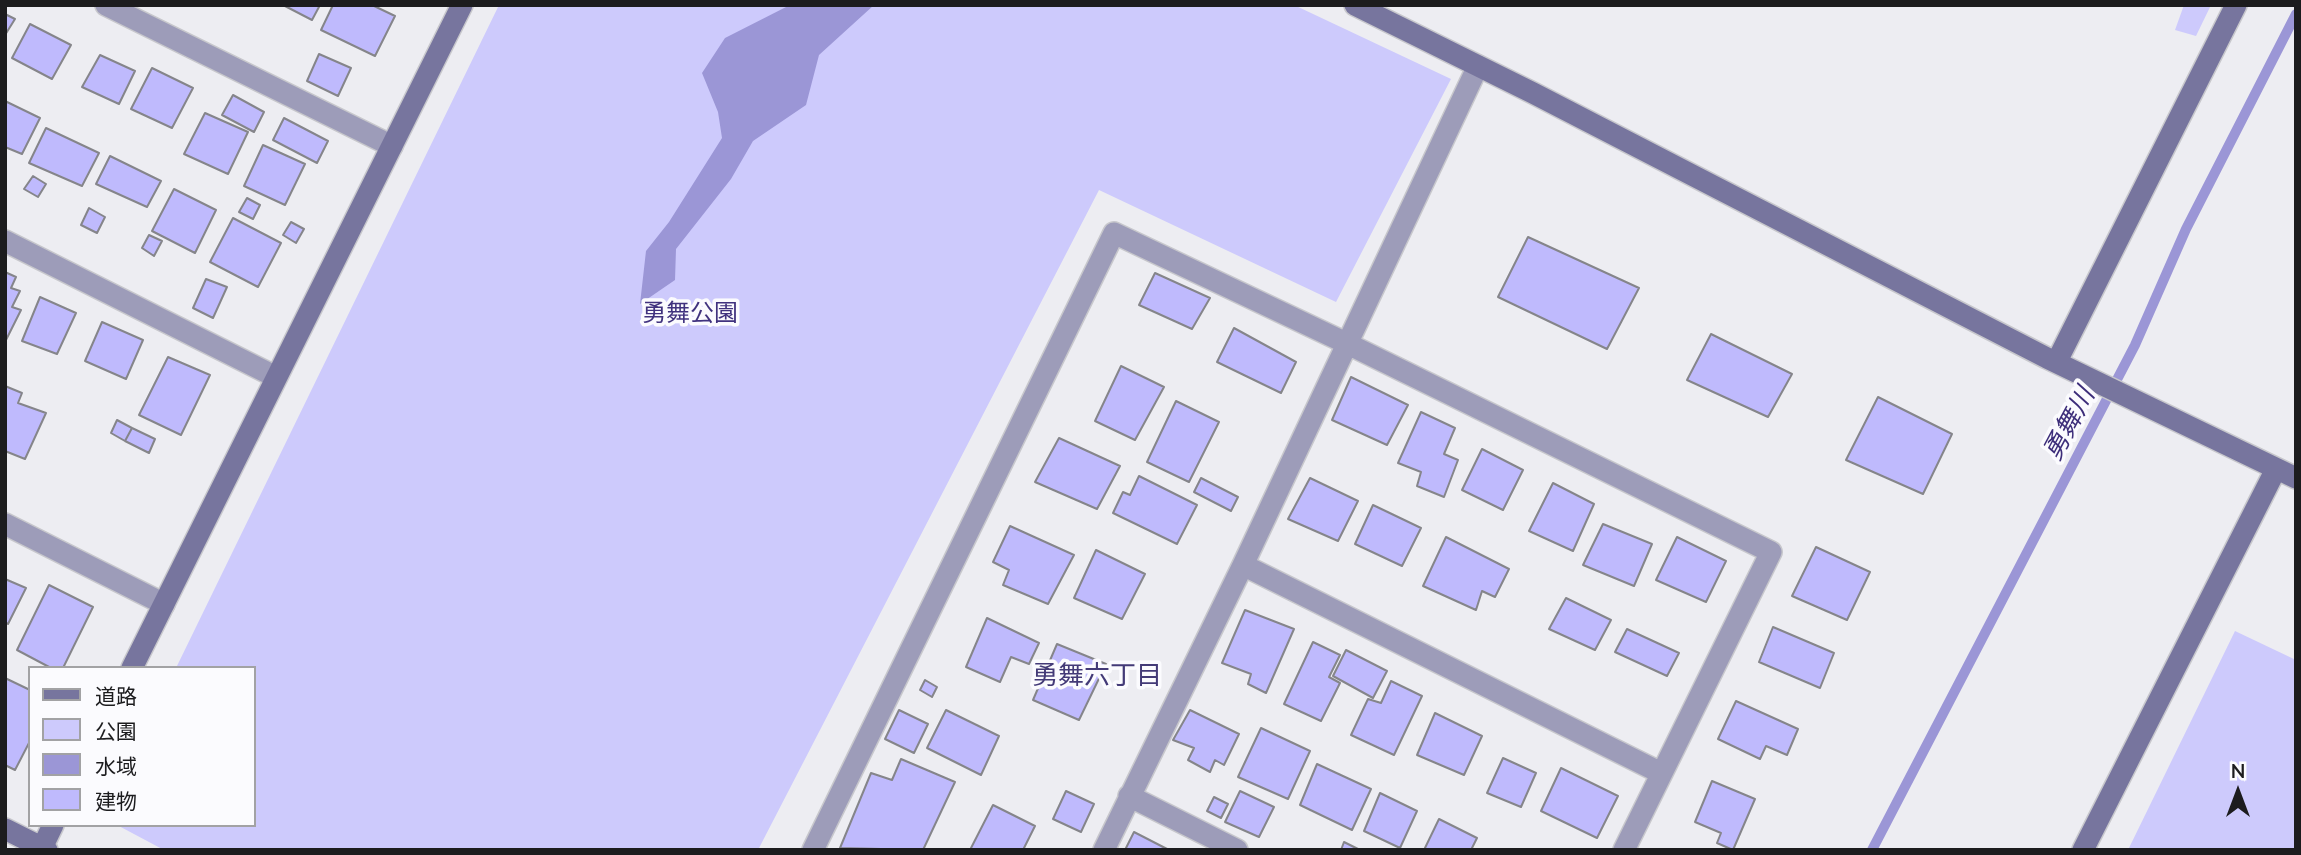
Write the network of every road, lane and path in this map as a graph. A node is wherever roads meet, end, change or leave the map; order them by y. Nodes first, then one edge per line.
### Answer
1 (106, 5) edge
2 (462, 5) edge
3 (1355, 5) edge
4 (2236, 5) edge
5 (1478, 66) junction
6 (392, 146) junction
7 (5, 241) edge
8 (1346, 342) junction
9 (2057, 361) junction
10 (276, 377) junction
11 (2276, 468) junction
12 (2296, 478) edge
13 (5, 524) edge
14 (1243, 565) junction
15 (164, 604) junction
16 (133, 666) edge
17 (1661, 773) junction
18 (1129, 796) junction
19 (52, 827) edge
20 (5, 829) edge
21 (43, 849) edge
22 (813, 850) edge
23 (1104, 850) edge
24 (1237, 850) edge
25 (1624, 850) edge
26 (2082, 850) edge

1 - 6 street
2 - 6 street
3 - 5 street
4 - 9 street
5 - 8 street
5 - 9 street
6 - 10 street
7 - 10 street
8 - 14 street
8 - 17 street
8 - 22 street
9 - 11 street
10 - 15 street
11 - 12 street
11 - 26 street
13 - 15 street
14 - 17 street
14 - 18 street
15 - 16 street
17 - 25 street
18 - 23 street
18 - 24 street
19 - 21 street
20 - 21 street

